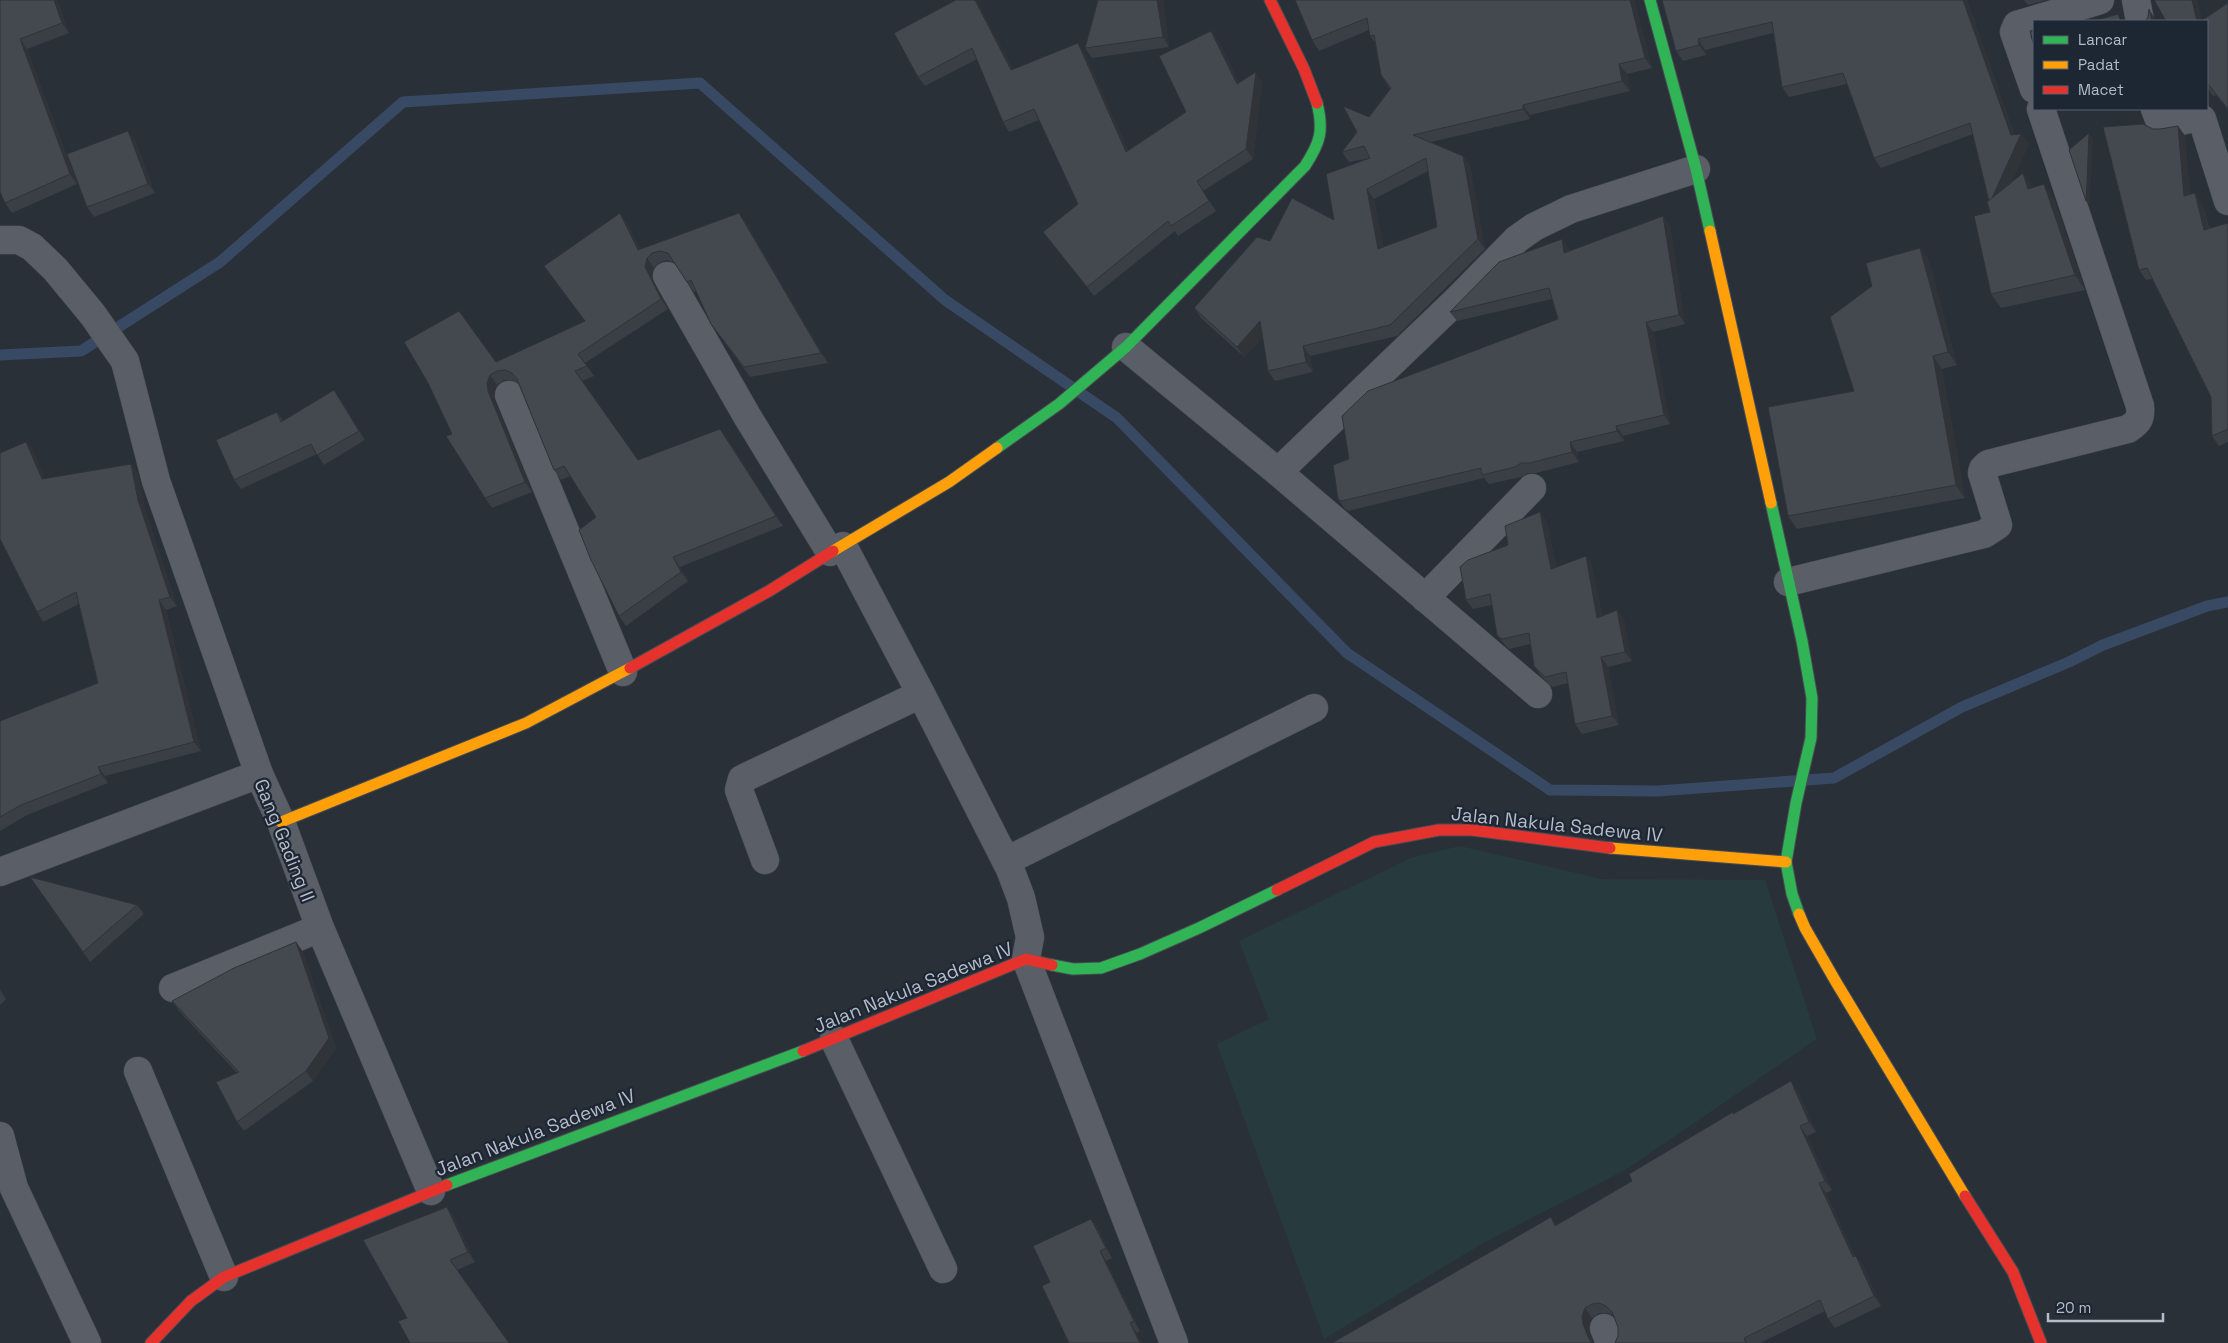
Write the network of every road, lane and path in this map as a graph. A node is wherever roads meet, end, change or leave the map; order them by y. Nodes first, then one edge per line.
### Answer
1 (1270, 0) edge
2 (1650, 0) edge
3 (2100, 0) edge
4 (2136, 0) edge
5 (2033, 20) edge
6 (2034, 20) edge
7 (2140, 20) edge
8 (2033, 86) edge
9 (2041, 110) edge
10 (2155, 110) edge
11 (1696, 169) junction
12 (2228, 201) edge
13 (0, 240) edge
14 (666, 276) dead end
15 (1126, 346) junction
16 (509, 395) dead end
17 (1278, 472) junction
18 (1532, 488) dead end
19 (836, 549) junction
20 (1788, 582) junction
21 (1425, 598) junction
22 (622, 672) junction
23 (921, 694) junction
24 (1538, 694) dead end
25 (1314, 708) dead end
26 (259, 774) junction
27 (281, 822) junction
28 (764, 860) dead end
29 (1006, 861) junction
30 (1786, 862) junction
31 (0, 872) edge
32 (320, 928) junction
33 (1026, 959) junction
34 (173, 988) dead end
35 (834, 1039) junction
36 (138, 1071) dead end
37 (0, 1136) edge
38 (431, 1191) junction
39 (943, 1269) dead end
40 (224, 1277) junction
41 (87, 1343) edge
42 (151, 1343) edge
43 (1174, 1343) edge
44 (2041, 1343) edge

1 - 15 street
2 - 11 street
3 - 6 street
4 - 7 street
5 - 8 street
9 - 20 street
10 - 12 street
11 - 17 street
11 - 20 street
13 - 26 street, Gang Gading II
14 - 19 street
15 - 17 street
15 - 19 street
16 - 22 street
17 - 21 street
18 - 21 street
19 - 22 street
19 - 23 street
20 - 30 street
21 - 24 street
22 - 27 street
23 - 28 street
23 - 29 street
25 - 29 street
26 - 27 street, Gang Gading II
26 - 31 street
27 - 32 street, Gang Gading II
29 - 33 street
30 - 33 street, Jalan Nakula Sadewa IV
30 - 44 street
32 - 34 street
32 - 38 street, Gang Gading II
33 - 35 street, Jalan Nakula Sadewa IV
33 - 43 street
35 - 38 street, Jalan Nakula Sadewa IV
35 - 39 street
36 - 40 street
37 - 41 street
38 - 40 street, Jalan Nakula Sadewa IV
40 - 42 street, Jalan Nakula Sadewa IV

